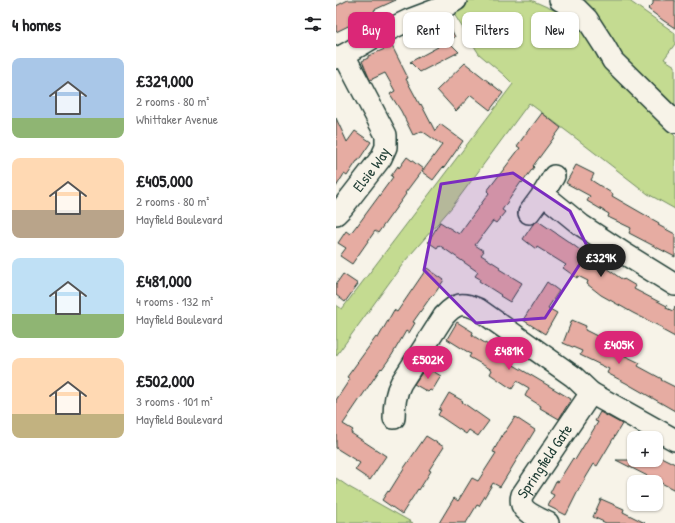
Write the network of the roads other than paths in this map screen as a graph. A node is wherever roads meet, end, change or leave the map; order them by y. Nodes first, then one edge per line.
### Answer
1 (456, 0) edge
2 (560, 0) edge
3 (340, 57) edge
4 (675, 122) edge
5 (554, 176) dead end
6 (543, 194) junction
7 (528, 213) dead end
8 (336, 214) edge
9 (675, 285) edge
10 (591, 393) junction
11 (394, 418) dead end
12 (675, 440) edge
13 (548, 523) edge

1 - 3 street
2 - 4 street
3 - 8 street, Elsie Way
5 - 6 street
6 - 7 street
6 - 9 street
10 - 11 street
10 - 12 street
10 - 13 street, Springfield Gate

